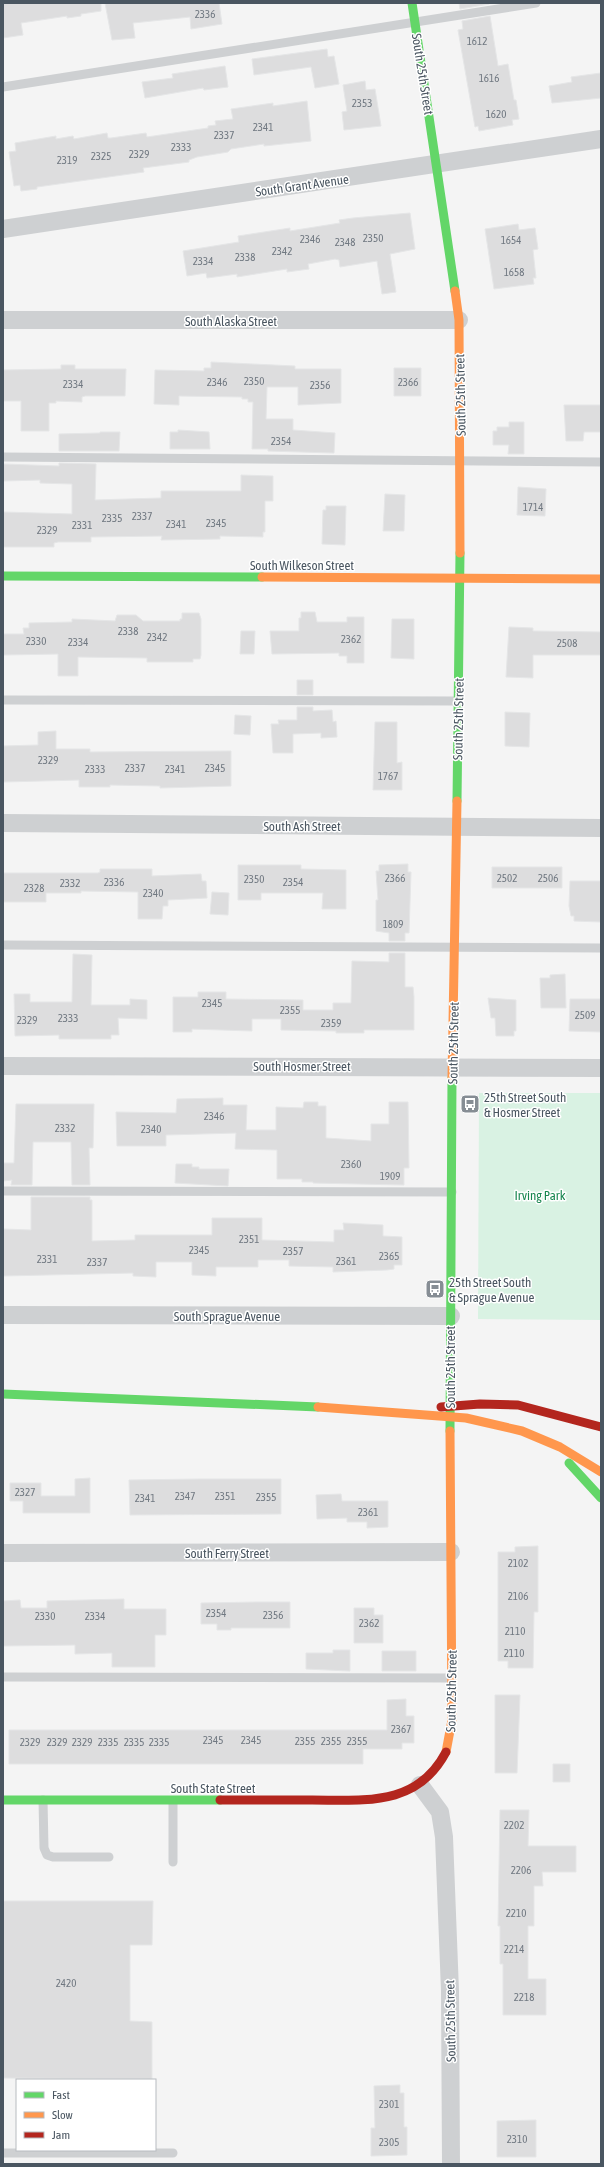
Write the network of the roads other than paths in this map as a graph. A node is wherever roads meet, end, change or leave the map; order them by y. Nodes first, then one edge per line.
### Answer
1 (412, 3) edge
2 (536, 3) edge
3 (415, 22) junction
4 (3, 87) edge
5 (601, 139) edge
6 (437, 165) junction
7 (3, 229) edge
8 (3, 320) edge
9 (459, 320) junction
10 (3, 456) edge
11 (461, 462) junction
12 (601, 462) edge
13 (3, 576) edge
14 (460, 578) junction
15 (601, 579) edge
16 (3, 700) edge
17 (459, 701) junction
18 (3, 823) edge
19 (456, 827) junction
20 (601, 828) edge
21 (3, 945) edge
22 (454, 947) junction
23 (601, 948) edge
24 (3, 1066) edge
25 (452, 1066) junction
26 (601, 1068) edge
27 (3, 1191) edge
28 (452, 1192) junction
29 (3, 1315) edge
30 (451, 1316) junction
31 (3, 1394) edge
32 (396, 1412) junction
33 (601, 1427) edge
34 (522, 1431) junction
35 (601, 1472) edge
36 (601, 1498) edge
37 (451, 1552) junction
38 (3, 1554) edge
39 (3, 1677) edge
40 (452, 1678) junction
41 (420, 1785) junction
42 (3, 1800) edge
43 (43, 1800) junction
44 (172, 1801) junction
45 (109, 1858) dead end
46 (172, 1862) dead end
47 (3, 2153) edge
48 (172, 2153) dead end
49 (451, 2164) edge

1 - 3 main road, South 25th Street
2 - 3 lane
3 - 4 lane
3 - 6 main road, South 25th Street
5 - 6 street, South Grant Avenue
6 - 7 street, South Grant Avenue
6 - 9 main road, South 25th Street
8 - 9 street, South Alaska Street
9 - 11 main road, South 25th Street
10 - 11 lane
11 - 12 lane
11 - 14 main road, South 25th Street
13 - 14 main road, South Wilkeson Street
14 - 15 main road, South Wilkeson Street
14 - 17 main road, South 25th Street
16 - 17 lane
17 - 19 main road, South 25th Street
18 - 19 street, South Ash Street
19 - 20 street, South Ash Street
19 - 22 main road, South 25th Street
21 - 22 lane
22 - 23 lane
22 - 25 main road, South 25th Street
24 - 25 street, South Hosmer Street
25 - 26 street, South Hosmer Street
25 - 28 main road, South 25th Street
27 - 28 lane
28 - 30 main road, South 25th Street
29 - 30 street, South Sprague Avenue
30 - 37 main road, South 25th Street
31 - 32 main road
32 - 33 main road
32 - 34 main road
34 - 35 main road
34 - 36 main road
37 - 38 street, South Ferry Street
37 - 40 main road, South 25th Street
39 - 40 lane
40 - 41 main road, South 25th Street
41 - 44 main road, South State Street
41 - 49 street, South 25th Street
42 - 43 main road, South State Street
43 - 44 main road, South State Street
43 - 45 lane
44 - 46 lane
47 - 48 lane

